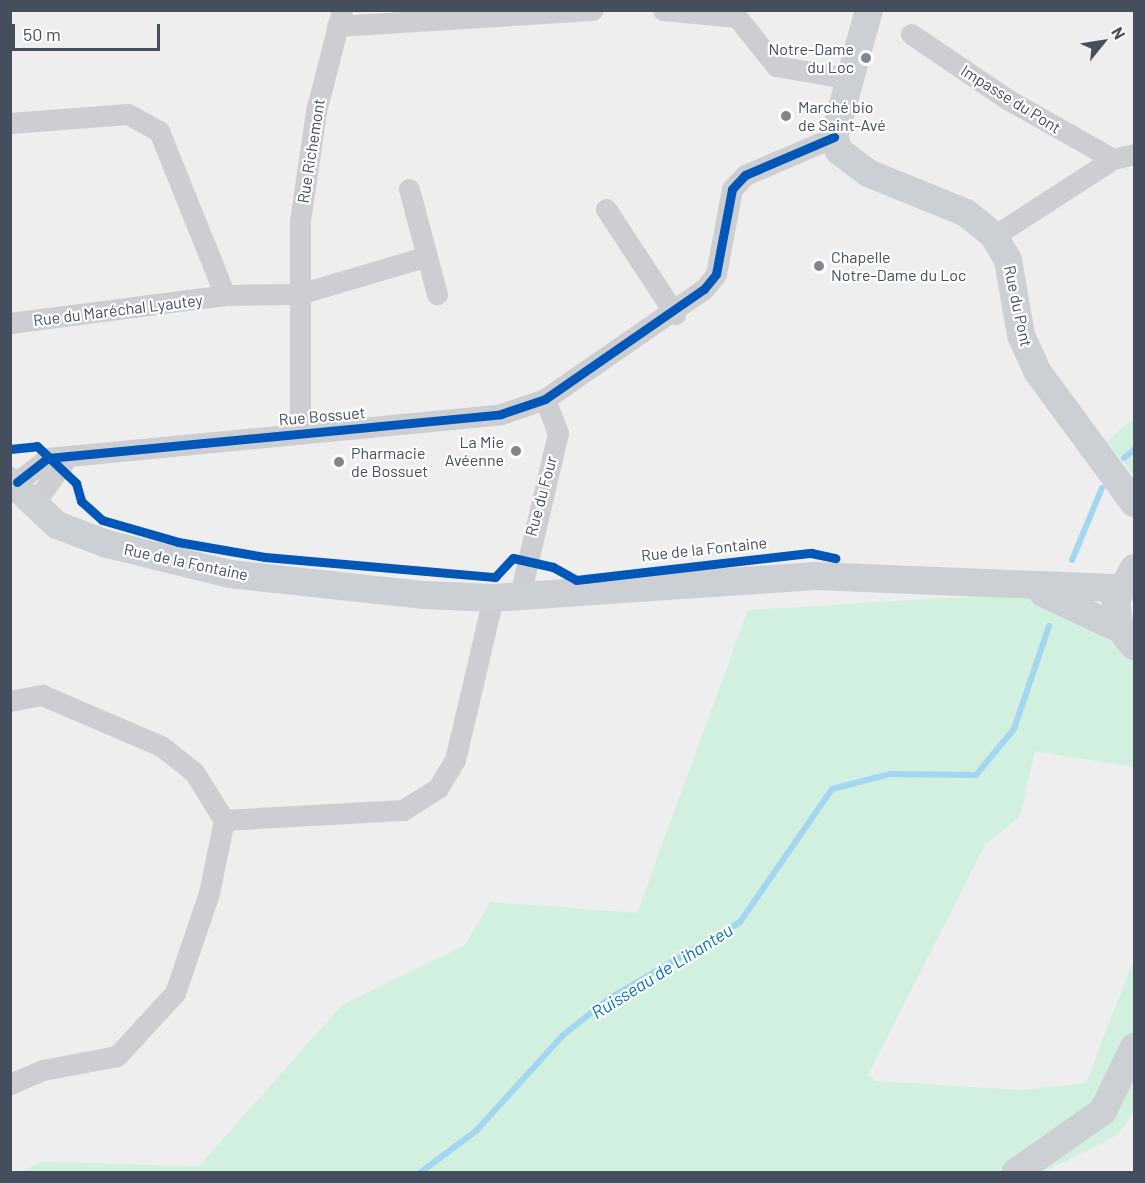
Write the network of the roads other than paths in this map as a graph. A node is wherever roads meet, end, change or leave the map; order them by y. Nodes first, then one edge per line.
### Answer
1 (592, 10) edge
2 (663, 10) edge
3 (869, 10) edge
4 (467, 13) edge
5 (339, 19) edge
6 (911, 34) dead end
7 (851, 79) junction
8 (10, 123) edge
9 (834, 137) junction
10 (1134, 154) edge
11 (1113, 159) junction
12 (409, 189) dead end
13 (606, 209) dead end
14 (994, 236) junction
15 (425, 257) junction
16 (299, 294) junction
17 (437, 294) dead end
18 (225, 295) junction
19 (675, 314) junction
20 (10, 323) edge
21 (545, 399) junction
22 (300, 433) junction
23 (21, 488) edge
24 (1134, 503) edge
25 (1127, 578) edge
26 (1030, 588) junction
27 (507, 597) junction
28 (1127, 637) edge
29 (10, 701) edge
30 (224, 820) junction
31 (1134, 1047) edge
32 (10, 1084) edge
33 (1016, 1173) edge

1 - 4 street
2 - 7 street
3 - 7 main road
4 - 5 street
5 - 16 street, Rue Richemont
6 - 11 street, Impasse du Pont
7 - 9 main road
8 - 18 street, Rue du Maréchal Lyautey
9 - 14 main road, Rue du Pont
9 - 19 street, Rue Bossuet
10 - 11 street
11 - 14 street
12 - 15 street
13 - 19 street
14 - 24 main road, Rue du Pont
15 - 16 street
15 - 17 street
16 - 18 street, Rue du Maréchal Lyautey
16 - 22 street, Rue Richemont
18 - 20 street, Rue du Maréchal Lyautey
19 - 21 street, Rue Bossuet
21 - 22 street, Rue Bossuet
21 - 27 street, Rue du Four
22 - 23 street, Rue Bossuet
23 - 27 main road, Rue de la Fontaine
25 - 26 main road, Rue de la Fontaine
25 - 28 main road
26 - 27 main road, Rue de la Fontaine
26 - 28 main road, Rue de la Fontaine
27 - 30 street, Rue du Four
29 - 30 street
30 - 32 street
31 - 33 main road

